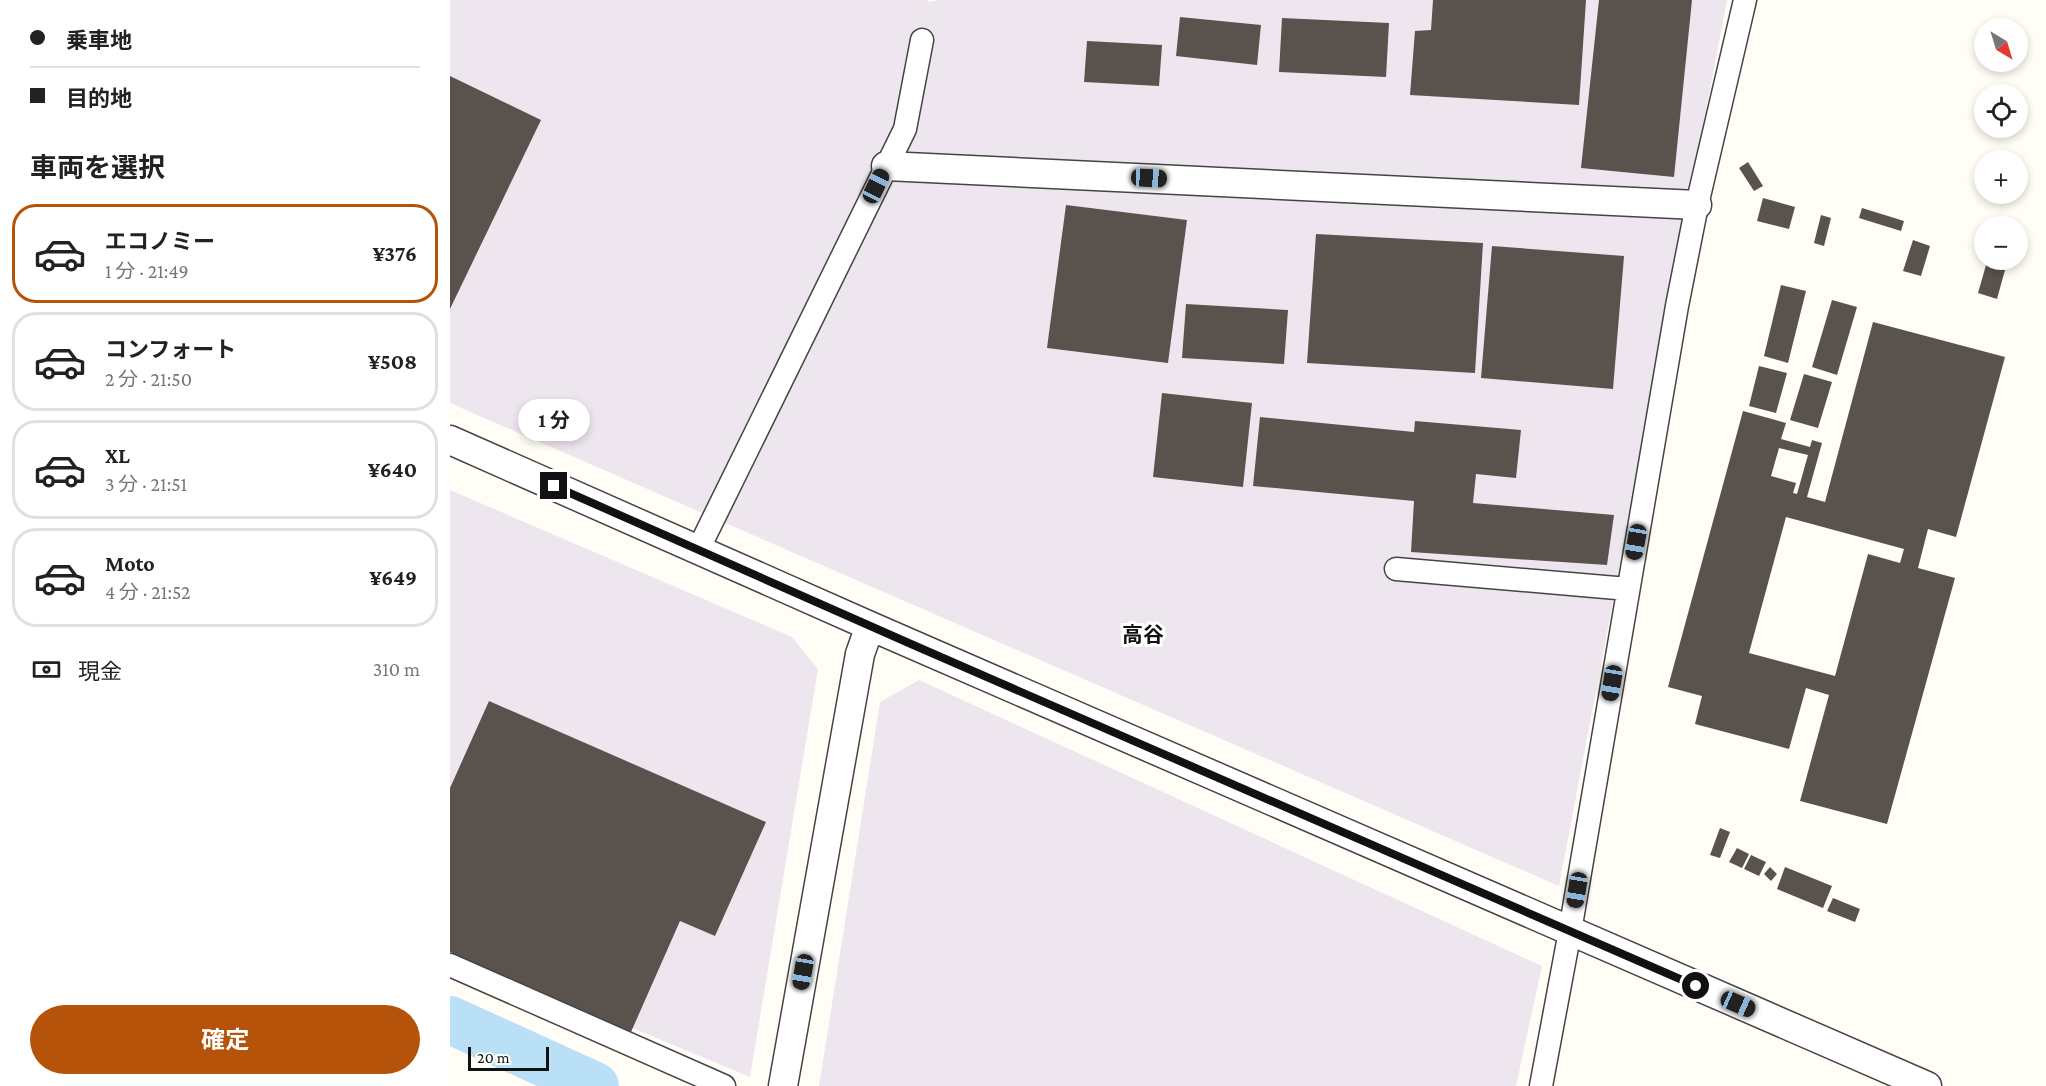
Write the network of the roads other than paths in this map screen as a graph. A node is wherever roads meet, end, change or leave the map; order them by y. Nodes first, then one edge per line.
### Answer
1 (1744, 0) edge
2 (922, 40) dead end
3 (886, 166) junction
4 (1697, 205) junction
5 (450, 440) edge
6 (699, 550) junction
7 (1396, 568) dead end
8 (1628, 590) junction
9 (870, 626) junction
10 (1570, 931) junction
11 (450, 965) edge
12 (724, 1086) edge
13 (783, 1086) edge
14 (1541, 1086) edge
15 (1927, 1086) edge

1 - 4 street
2 - 3 street
3 - 4 street
3 - 6 street
4 - 8 street
5 - 6 street
6 - 9 street
7 - 8 street
8 - 10 street
9 - 10 street
9 - 13 street
10 - 14 street
10 - 15 street
11 - 12 street

